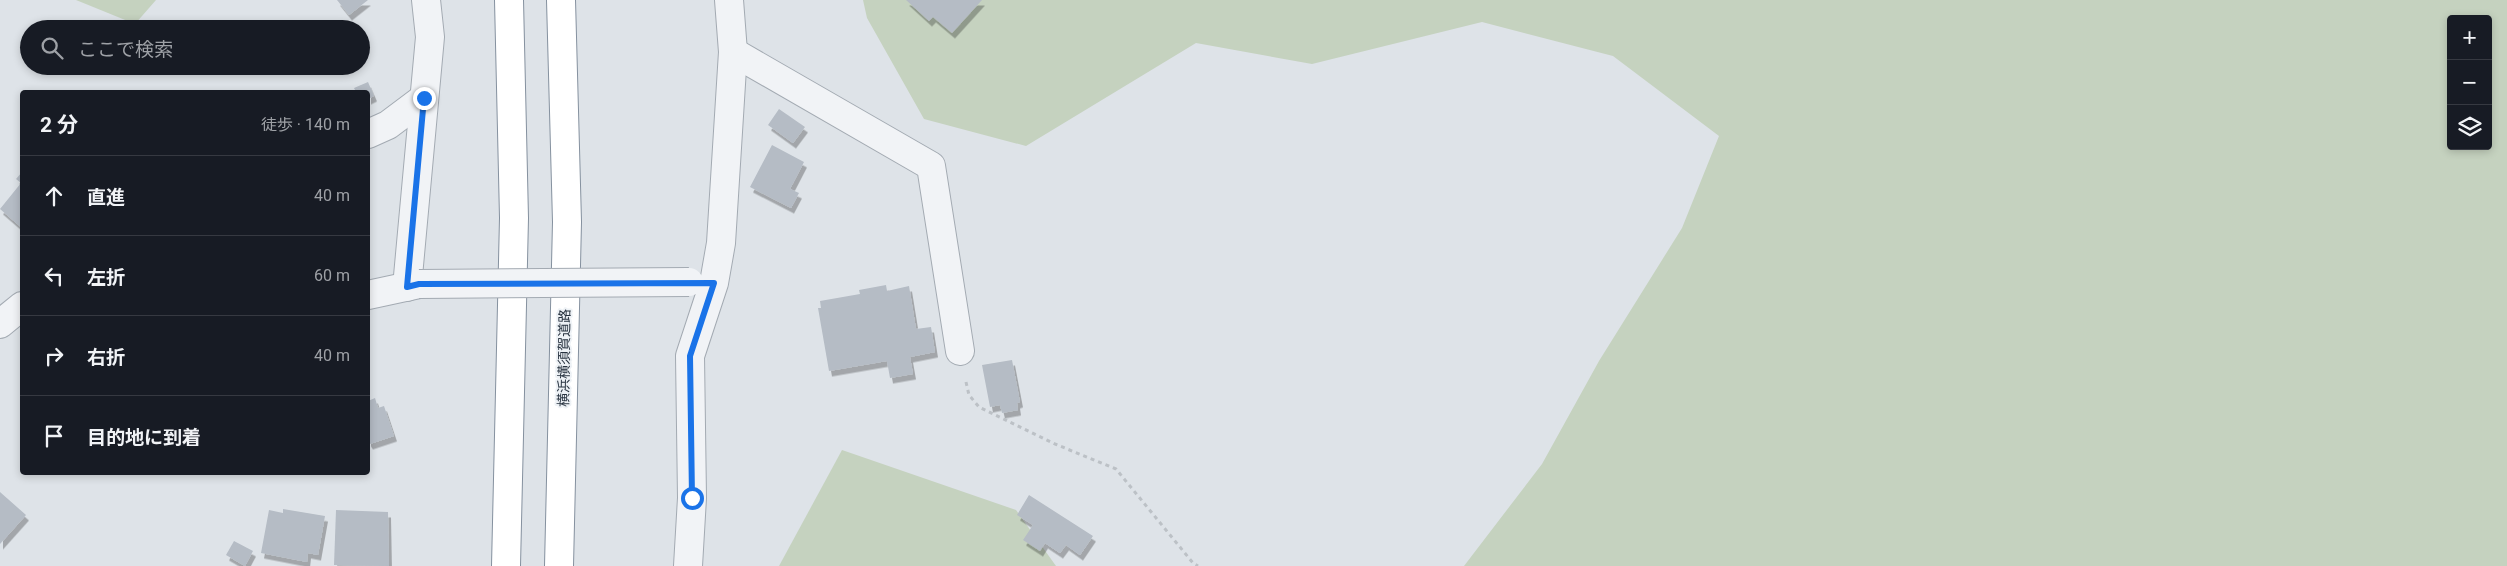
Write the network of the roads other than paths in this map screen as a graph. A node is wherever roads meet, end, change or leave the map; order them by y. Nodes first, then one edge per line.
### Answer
1 (426, 0) edge
2 (510, 0) edge
3 (561, 0) edge
4 (729, 0) edge
5 (733, 52) junction
6 (424, 98) junction
7 (370, 133) edge
8 (702, 283) junction
9 (413, 285) junction
10 (370, 295) edge
11 (20, 308) edge
12 (0, 324) edge
13 (960, 351) road end
14 (506, 566) edge
15 (559, 566) edge
16 (688, 566) edge

1 - 6 street
2 - 14 highway
3 - 15 highway, 横浜横須賀道路
4 - 5 street
5 - 8 street
5 - 13 street
6 - 7 street
6 - 9 street
8 - 9 street, bridge
8 - 16 street
9 - 10 street
11 - 12 street

